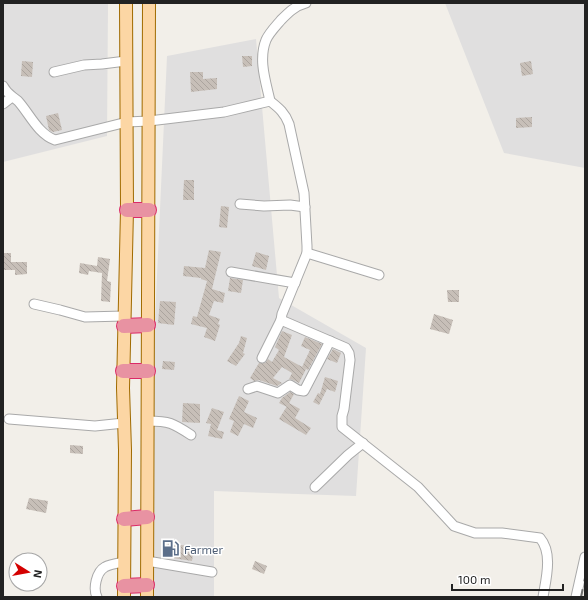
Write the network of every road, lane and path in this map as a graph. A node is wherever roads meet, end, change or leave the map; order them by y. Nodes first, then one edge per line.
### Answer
1 (126, 3) edge
2 (149, 3) edge
3 (306, 3) edge
4 (126, 61) junction
5 (54, 72) dead end
6 (6, 92) edge
7 (270, 101) junction
8 (3, 104) edge
9 (149, 121) junction
10 (126, 122) junction
11 (240, 204) dead end
12 (305, 207) junction
13 (127, 210) junction
14 (149, 210) junction
15 (307, 253) junction
16 (232, 272) dead end
17 (379, 275) dead end
18 (295, 283) junction
19 (34, 304) dead end
20 (281, 320) junction
21 (124, 321) junction
22 (148, 325) junction
23 (330, 341) junction
24 (262, 358) dead end
25 (124, 371) junction
26 (148, 371) junction
27 (248, 389) dead end
28 (9, 419) dead end
29 (148, 421) junction
30 (124, 423) junction
31 (191, 435) dead end
32 (363, 444) junction
33 (315, 487) dead end
34 (147, 517) junction
35 (124, 519) junction
36 (585, 557) edge
37 (147, 561) junction
38 (124, 562) junction
39 (212, 572) dead end
40 (147, 591) edge
41 (124, 592) edge
42 (97, 597) edge
43 (543, 597) edge
44 (576, 597) edge

1 - 4 main road
2 - 9 main road
3 - 7 street
4 - 5 street
4 - 10 main road
6 - 8 street
6 - 10 street
7 - 9 street
7 - 12 street
9 - 10 street
9 - 14 main road
10 - 13 main road
11 - 12 street
12 - 15 street
13 - 14 highway
13 - 21 main road
14 - 22 main road
15 - 17 street
15 - 18 street
16 - 18 street
18 - 20 street
19 - 21 street
20 - 23 street
20 - 24 street
21 - 22 highway
21 - 25 main road
22 - 26 main road
23 - 27 street
23 - 32 street
25 - 26 highway
25 - 30 main road
26 - 29 main road
28 - 30 street
29 - 31 street
29 - 34 main road
30 - 35 main road
32 - 33 street
32 - 43 street
34 - 35 highway
34 - 37 main road
35 - 38 main road
36 - 44 street
37 - 39 street
37 - 40 main road
38 - 41 main road
38 - 42 street
40 - 41 highway

